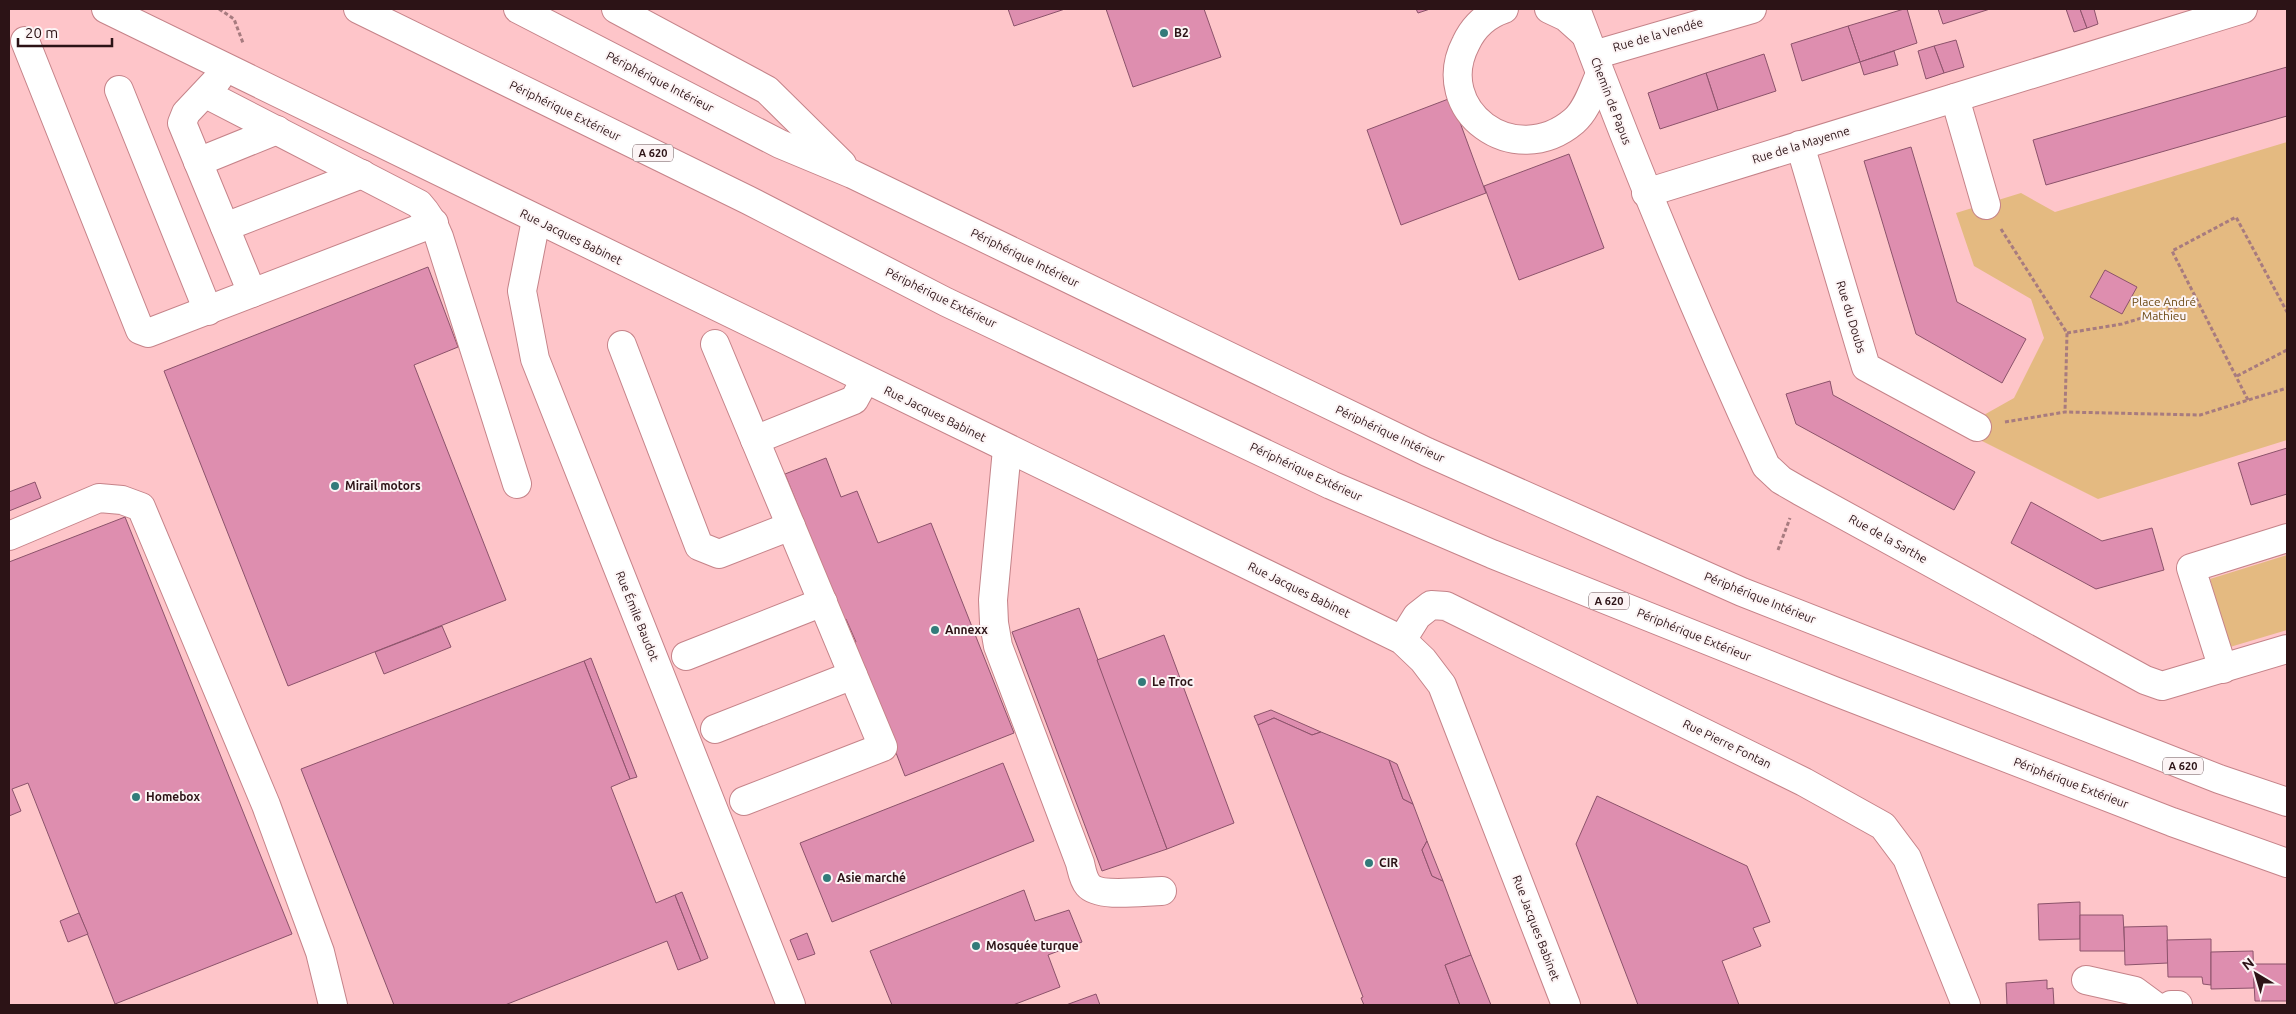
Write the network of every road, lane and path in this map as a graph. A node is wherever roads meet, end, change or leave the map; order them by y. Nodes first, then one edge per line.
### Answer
1 (106, 9) edge
2 (358, 9) edge
3 (518, 9) edge
4 (616, 9) edge
5 (1504, 9) edge
6 (1548, 9) edge
7 (1752, 9) edge
8 (2243, 9) edge
9 (25, 41) dead end
10 (1588, 43) edge
11 (226, 67) junction
12 (119, 90) dead end
13 (206, 94) junction
14 (1956, 98) junction
15 (277, 130) junction
16 (1800, 145) junction
17 (198, 162) junction
18 (362, 174) junction
19 (852, 174) junction
20 (1646, 193) junction
21 (1986, 205) joint
22 (536, 220) junction
23 (434, 223) junction
24 (225, 227) junction
25 (252, 294) junction
26 (2196, 301) junction
27 (208, 311) junction
28 (2287, 312) edge
29 (2067, 333) junction
30 (715, 344) dead end
31 (622, 346) dead end
32 (2287, 350) edge
33 (2237, 376) junction
34 (865, 380) junction
35 (2287, 388) edge
36 (2248, 400) junction
37 (2065, 412) junction
38 (1977, 427) joint
39 (755, 440) junction
40 (1007, 449) junction
41 (516, 484) dead end
42 (791, 526) junction
43 (9, 536) edge
44 (2287, 538) edge
45 (823, 602) junction
46 (1402, 640) junction
47 (2287, 649) edge
48 (686, 656) dead end
49 (2223, 669) junction
50 (853, 675) junction
51 (715, 730) dead end
52 (744, 801) dead end
53 (2287, 802) edge
54 (2287, 863) edge
55 (1162, 891) dead end
56 (2086, 980) dead end
57 (333, 1005) edge
58 (791, 1005) edge
59 (1566, 1005) edge
60 (1966, 1005) edge
61 (2154, 1005) edge
62 (2171, 1005) edge
63 (2178, 1005) edge

1 - 11 main road, Rue Jacques Babinet
2 - 54 main road, Périphérique Extérieur / A 620
3 - 19 main road, Périphérique Intérieur / A 620
4 - 19 main road
5 - 10 main road
6 - 10 main road
7 - 10 main road, Rue de la Vendée
8 - 14 main road, Rue de la Mayenne
9 - 27 main road
10 - 20 main road, Chemin de Papus
11 - 13 main road
11 - 22 main road, Rue Jacques Babinet
12 - 27 main road
13 - 15 main road
13 - 17 main road
14 - 16 main road, Rue de la Mayenne
14 - 21 main road
15 - 17 main road
15 - 18 main road
16 - 20 main road, Rue de la Mayenne
16 - 38 main road, Rue du Doubs
17 - 24 main road
18 - 23 main road
18 - 24 main road
19 - 53 main road, Périphérique Intérieur / A 620
20 - 49 main road, Rue de la Sarthe
21 - 29 path
22 - 34 main road, Rue Jacques Babinet
22 - 58 main road, Rue Émile Baudot
23 - 25 main road
23 - 41 main road
24 - 25 main road
25 - 27 main road
26 - 28 path
26 - 29 path
26 - 33 path
29 - 37 path
30 - 39 main road
31 - 42 main road
32 - 33 path
33 - 36 path
34 - 39 main road
34 - 40 main road, Rue Jacques Babinet
35 - 36 path
36 - 37 path
37 - 38 path
39 - 42 main road
40 - 46 main road, Rue Jacques Babinet
40 - 55 main road
42 - 45 main road
43 - 57 main road
44 - 49 main road
45 - 48 main road
45 - 50 main road
46 - 59 main road, Rue Jacques Babinet
46 - 60 main road, Rue Pierre Fontan
47 - 49 main road, Rue de la Sarthe
50 - 51 main road
50 - 52 main road
56 - 61 main road
62 - 63 main road

